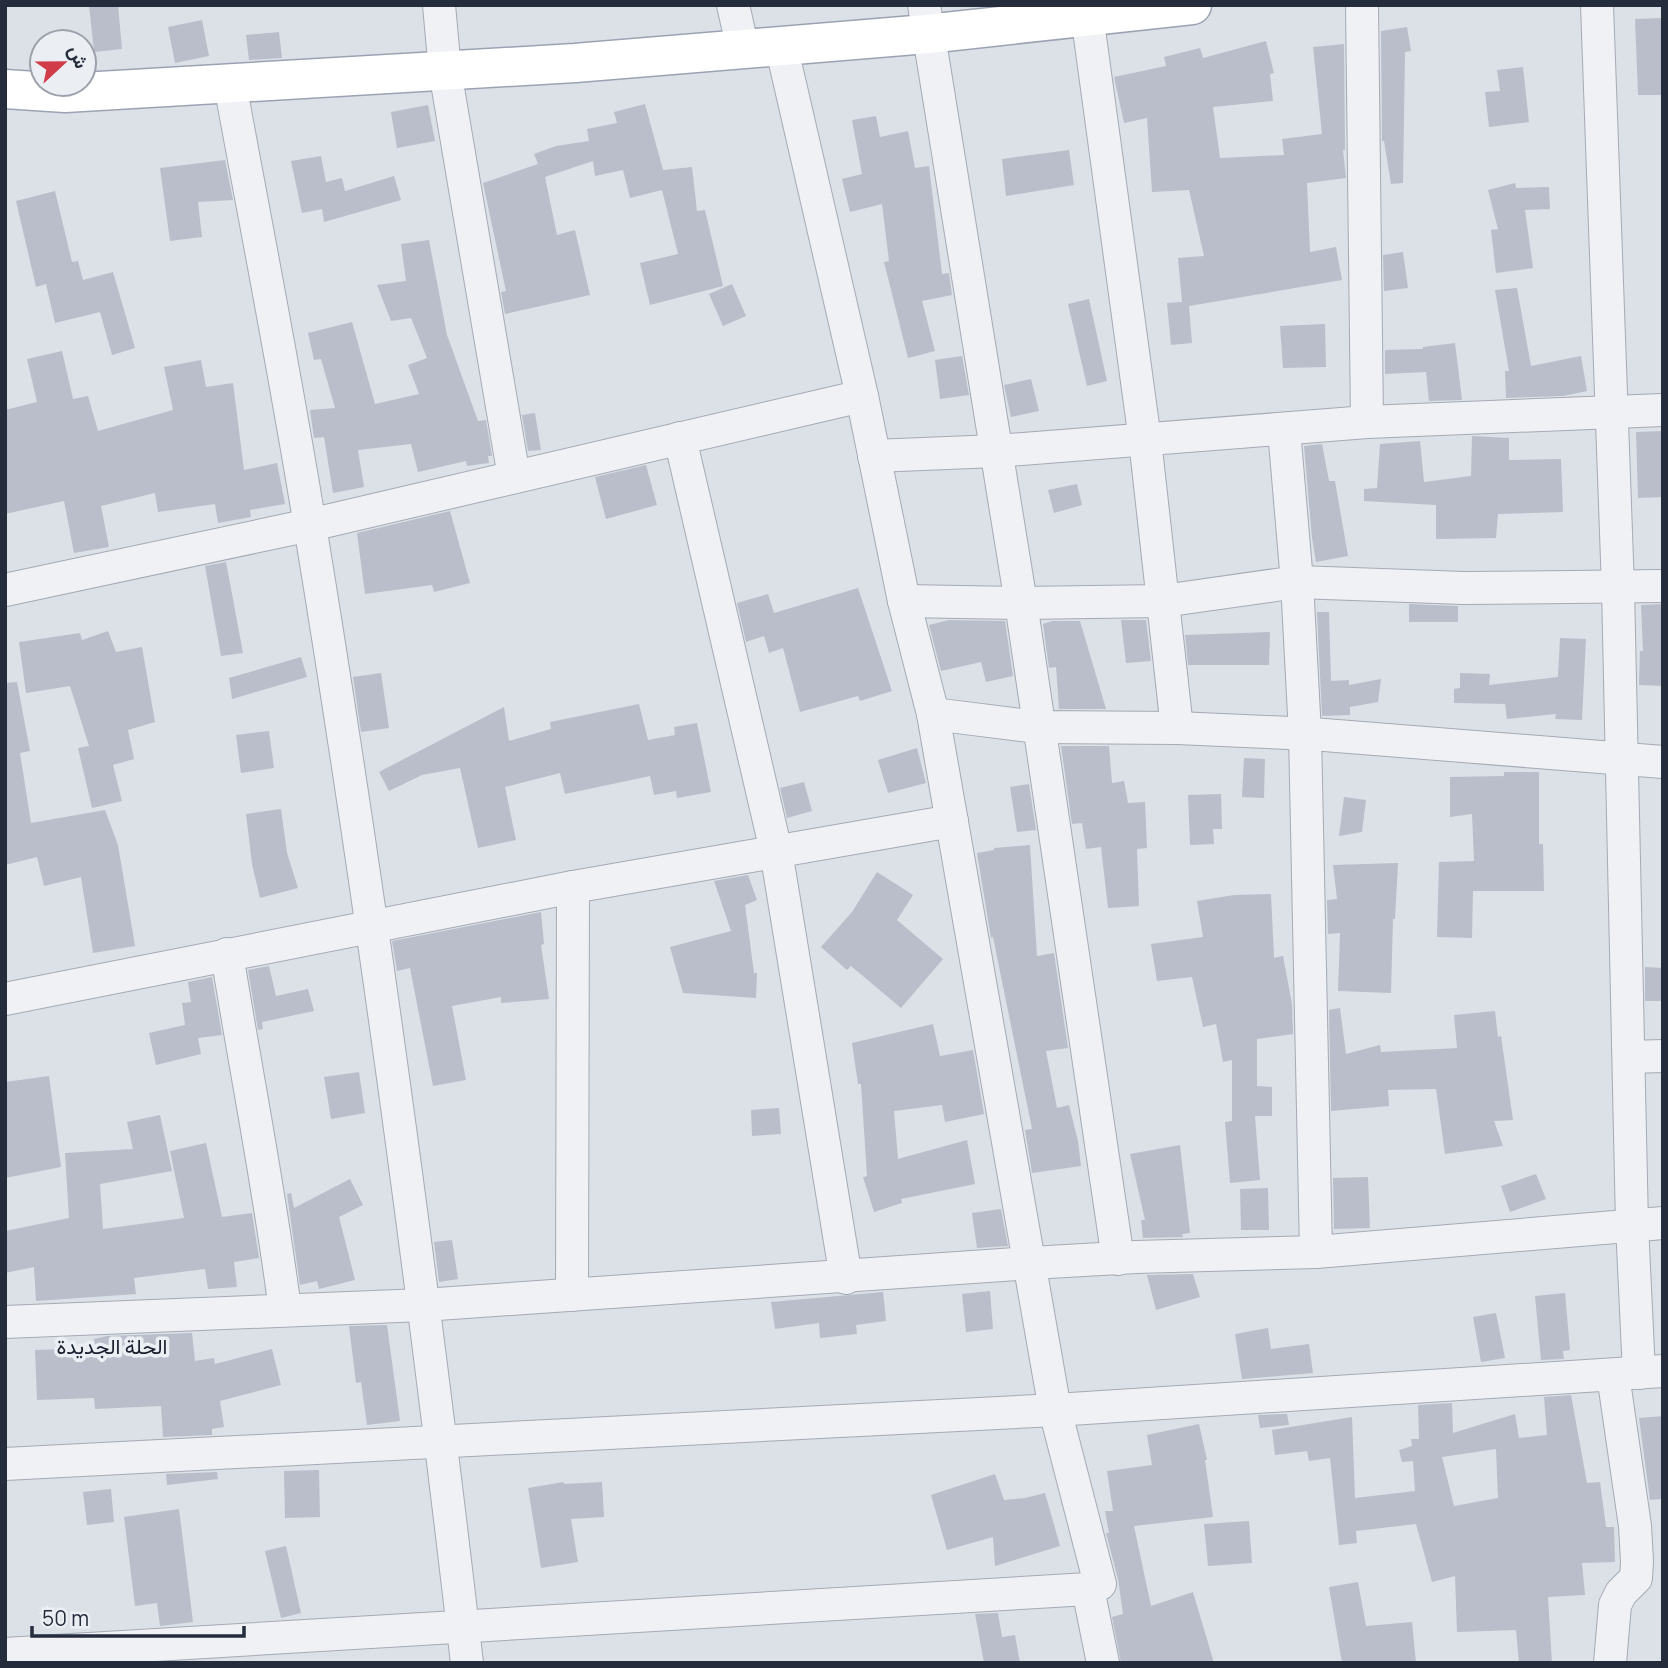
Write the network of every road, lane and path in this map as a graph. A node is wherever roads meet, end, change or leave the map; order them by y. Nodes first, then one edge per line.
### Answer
1 (439, 5) edge
2 (733, 5) edge
3 (1192, 5) edge
4 (1362, 5) edge
5 (1597, 5) edge
6 (1087, 15) junction
7 (926, 20) edge
8 (781, 46) junction
9 (743, 49) junction
10 (445, 71) junction
11 (230, 84) junction
12 (5, 89) edge
13 (862, 396) junction
14 (1663, 411) edge
15 (1612, 414) junction
16 (1367, 422) junction
17 (1284, 430) junction
18 (680, 438) junction
19 (1145, 440) junction
20 (996, 451) junction
21 (874, 456) junction
22 (514, 477) junction
23 (310, 525) junction
24 (1297, 582) junction
25 (1663, 586) edge
26 (1618, 588) junction
27 (5, 590) edge
28 (904, 601) junction
29 (1163, 601) junction
30 (1021, 603) junction
31 (933, 715) junction
32 (1038, 727) junction
33 (1177, 728) junction
34 (1305, 734) junction
35 (1623, 760) junction
36 (1663, 762) edge
37 (952, 821) junction
38 (776, 850) junction
39 (573, 887) junction
40 (371, 927) junction
41 (227, 954) junction
42 (5, 999) edge
43 (1663, 1056) edge
44 (1629, 1057) junction
45 (1663, 1223) edge
46 (1632, 1225) junction
47 (1316, 1252) junction
48 (1118, 1259) junction
49 (1031, 1263) junction
50 (846, 1278) junction
51 (572, 1295) junction
52 (424, 1305) junction
53 (285, 1310) junction
54 (5, 1322) edge
55 (1638, 1373) edge
56 (1055, 1410) junction
57 (439, 1441) junction
58 (5, 1464) edge
59 (1088, 1589) junction
60 (463, 1626) junction
61 (5, 1654) edge
62 (467, 1663) edge
63 (1103, 1663) edge
64 (1610, 1663) edge

1 - 10 street
2 - 9 street
3 - 6 main road
4 - 16 street
5 - 15 street
6 - 7 main road
6 - 19 street
7 - 8 main road
7 - 20 street
8 - 9 main road
8 - 13 street
9 - 10 main road
10 - 11 main road
10 - 22 street
11 - 12 main road
11 - 23 street
13 - 18 street
13 - 21 street
14 - 15 street
15 - 16 street
15 - 26 street
16 - 17 street
17 - 19 street
17 - 24 street
18 - 22 street
18 - 38 street
19 - 20 street
19 - 29 street
20 - 21 street
20 - 30 street
21 - 28 street
22 - 23 street
23 - 27 street
23 - 40 street
24 - 26 street
24 - 29 street
24 - 34 street
25 - 26 street
26 - 35 street
28 - 30 street
28 - 31 street
29 - 30 street
29 - 33 street
30 - 32 street
31 - 32 street
31 - 37 street
32 - 33 street
32 - 48 street
33 - 34 street
34 - 35 street
34 - 47 street
35 - 36 street
35 - 44 street
37 - 38 street
37 - 49 street
38 - 39 street
38 - 50 street
39 - 40 street
39 - 51 street
40 - 41 street
40 - 52 street
41 - 42 street
41 - 53 street
43 - 44 street
44 - 46 street
45 - 46 street
46 - 47 street
46 - 55 street
47 - 48 street
48 - 49 street
49 - 50 street
49 - 56 street
50 - 51 street
51 - 52 street
52 - 53 street
52 - 57 street
53 - 54 street
55 - 56 street
55 - 64 street
56 - 57 street
56 - 59 street
57 - 58 street
57 - 60 street
59 - 60 street
59 - 63 street
60 - 61 street
60 - 62 street

